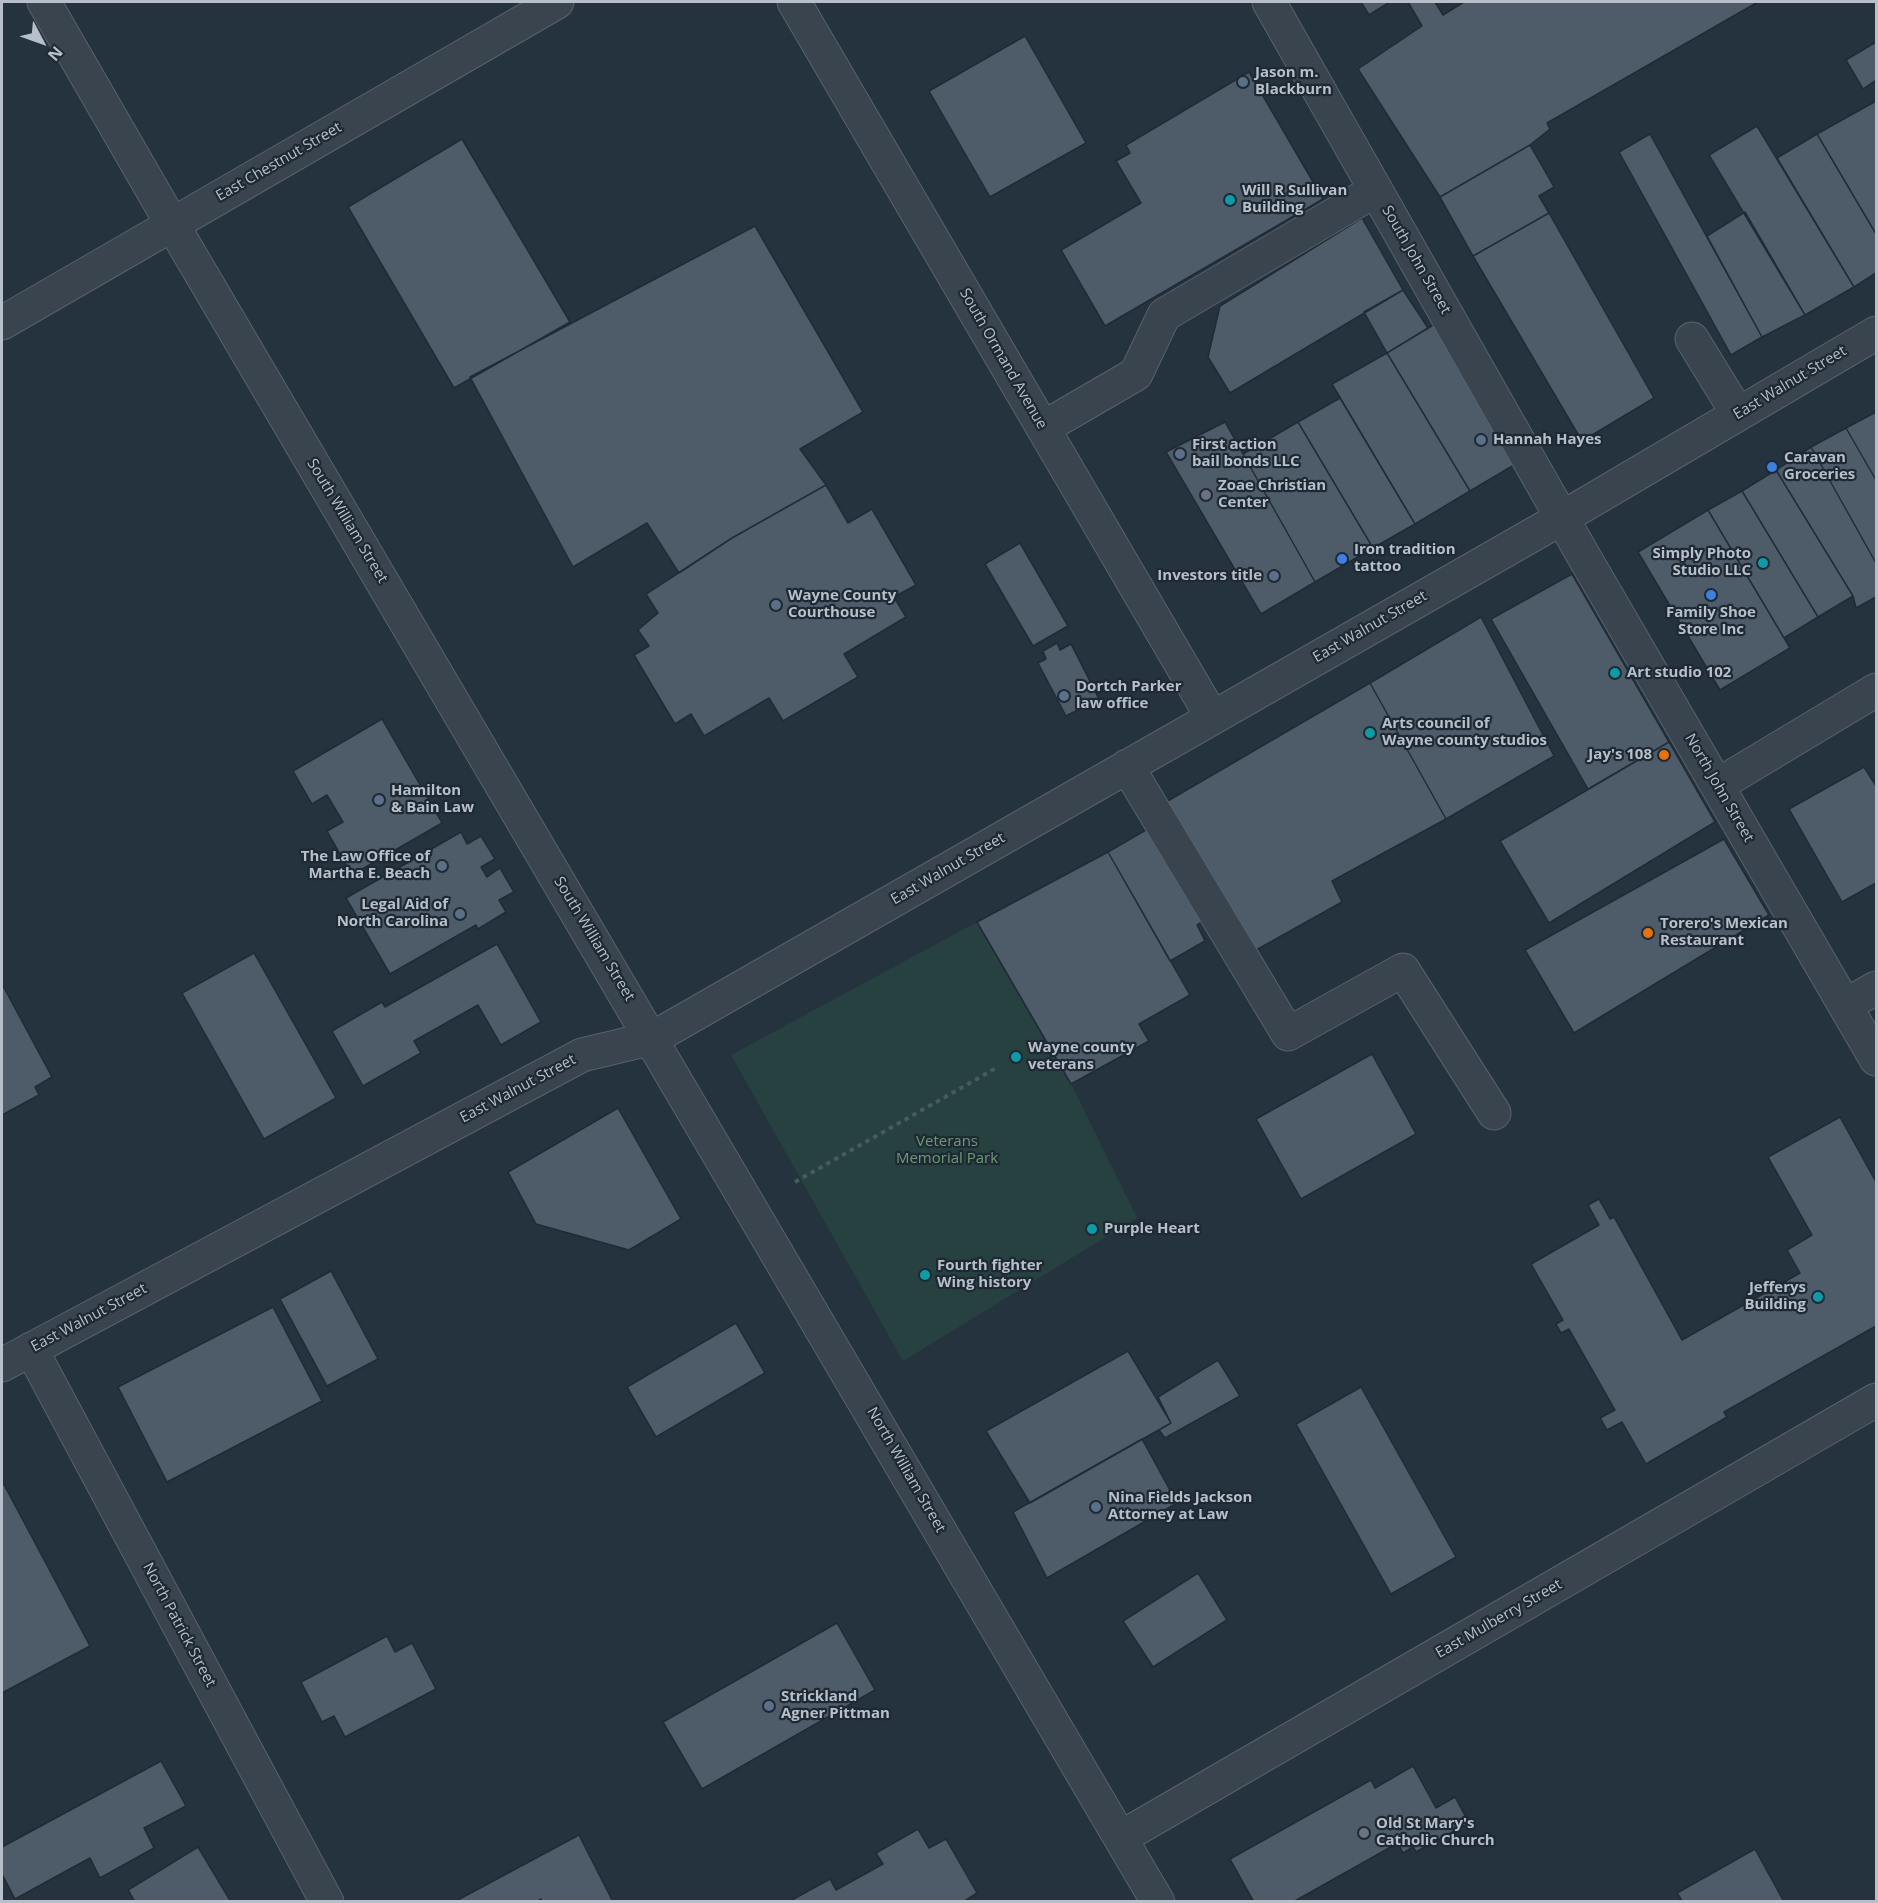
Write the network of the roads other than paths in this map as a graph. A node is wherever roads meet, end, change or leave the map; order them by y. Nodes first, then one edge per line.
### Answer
1 (44, 2) edge
2 (557, 2) edge
3 (794, 2) edge
4 (1269, 2) edge
5 (1376, 190) junction
6 (172, 224) junction
7 (2, 323) edge
8 (1876, 333) edge
9 (1692, 339) dead end
10 (1738, 414) junction
11 (1043, 428) junction
12 (1562, 518) junction
13 (1876, 690) edge
14 (1212, 717) junction
15 (1127, 766) junction
16 (1718, 786) junction
17 (1876, 988) edge
18 (1846, 1005) junction
19 (653, 1038) junction
20 (1876, 1059) edge
21 (1494, 1113) dead end
22 (31, 1349) junction
23 (2, 1365) edge
24 (1876, 1400) edge
25 (1122, 1837) junction
26 (1153, 1900) edge
27 (327, 1902) edge

1 - 6 street, South William Street
2 - 6 street, East Chestnut Street
3 - 11 street, South Ormand Avenue
4 - 5 street, South John Street
5 - 11 street
5 - 12 street, South John Street
6 - 7 street, East Chestnut Street
6 - 19 street, South William Street
8 - 10 street, East Walnut Street
9 - 10 street
10 - 12 street, East Walnut Street
11 - 14 street, South Ormand Avenue
12 - 14 street, East Walnut Street
12 - 16 street, North John Street
13 - 16 street
14 - 15 street, East Walnut Street
15 - 19 street, East Walnut Street
15 - 21 street
16 - 18 street, North John Street
17 - 18 street
18 - 20 street, North John Street
19 - 22 street, East Walnut Street
19 - 25 street, North William Street
22 - 23 street, East Walnut Street
22 - 27 street, North Patrick Street
24 - 25 street, East Mulberry Street
25 - 26 street, North William Street

